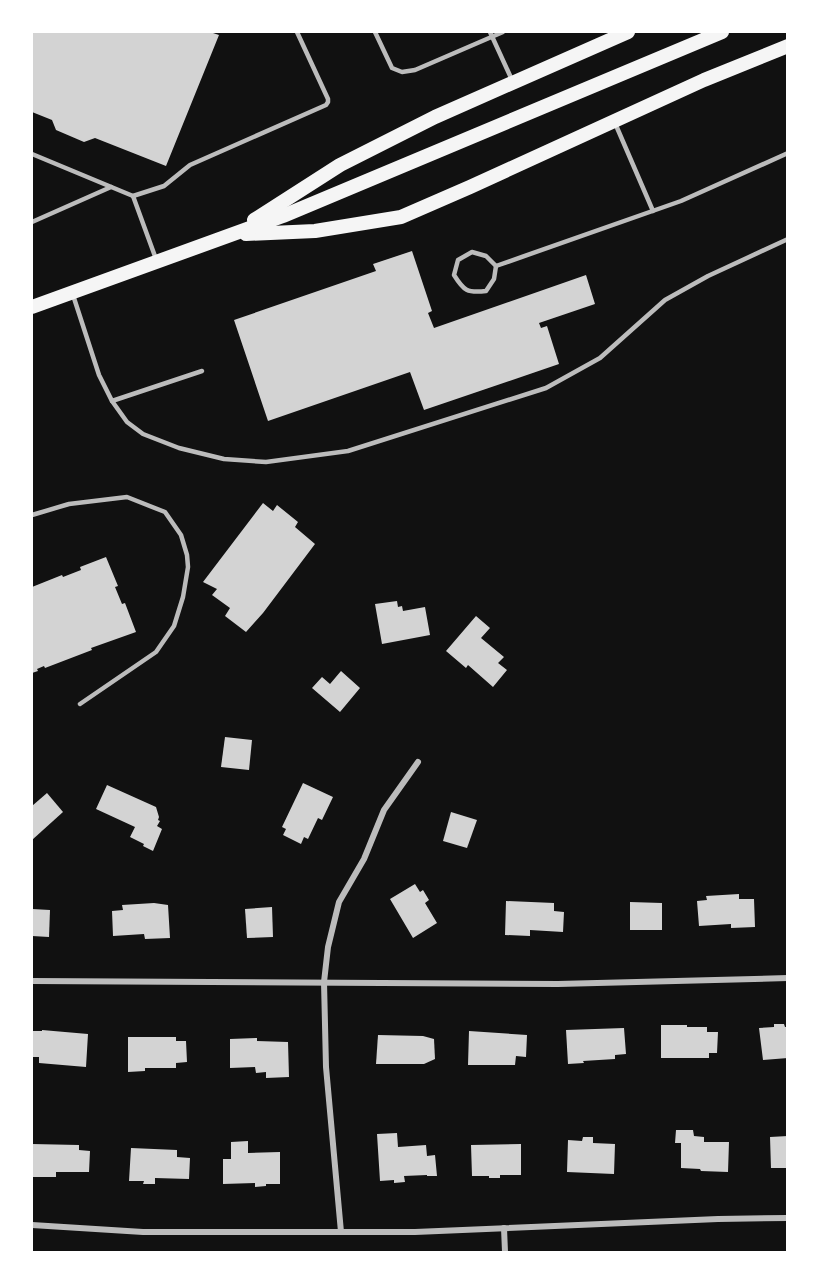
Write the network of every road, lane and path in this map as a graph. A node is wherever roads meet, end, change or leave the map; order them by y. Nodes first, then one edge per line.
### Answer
1 (297, 32) edge
2 (375, 32) edge
3 (503, 32) edge
4 (628, 32) edge
5 (722, 32) edge
6 (491, 34) edge
7 (788, 46) edge
8 (513, 82) junction
9 (614, 121) junction
10 (788, 153) edge
11 (32, 154) edge
12 (111, 187) junction
13 (133, 196) junction
14 (653, 211) junction
15 (32, 222) edge
16 (232, 234) junction
17 (788, 239) edge
18 (157, 261) junction
19 (496, 266) junction
20 (72, 292) junction
21 (32, 307) edge
22 (202, 371) dead end
23 (112, 401) junction
24 (32, 515) edge
25 (80, 704) dead end
26 (418, 762) dead end
27 (788, 978) edge
28 (32, 981) edge
29 (324, 982) junction
30 (788, 1218) edge
31 (32, 1225) edge
32 (504, 1228) junction
33 (341, 1232) junction
34 (505, 1252) edge

1 - 13 lane
2 - 6 lane
3 - 6 lane
4 - 8 main road
5 - 16 main road
6 - 8 lane
7 - 9 main road
8 - 16 main road
9 - 14 lane
9 - 16 main road
10 - 14 lane
11 - 12 lane
12 - 13 lane
12 - 15 lane
13 - 18 lane
14 - 19 lane
16 - 18 main road
17 - 23 lane
18 - 20 main road
19 - 19 lane
20 - 21 main road
20 - 23 lane
22 - 23 lane
24 - 25 lane
26 - 29 street
27 - 29 street
28 - 29 street
29 - 33 street
30 - 32 street
31 - 33 street
32 - 33 street
32 - 34 street

